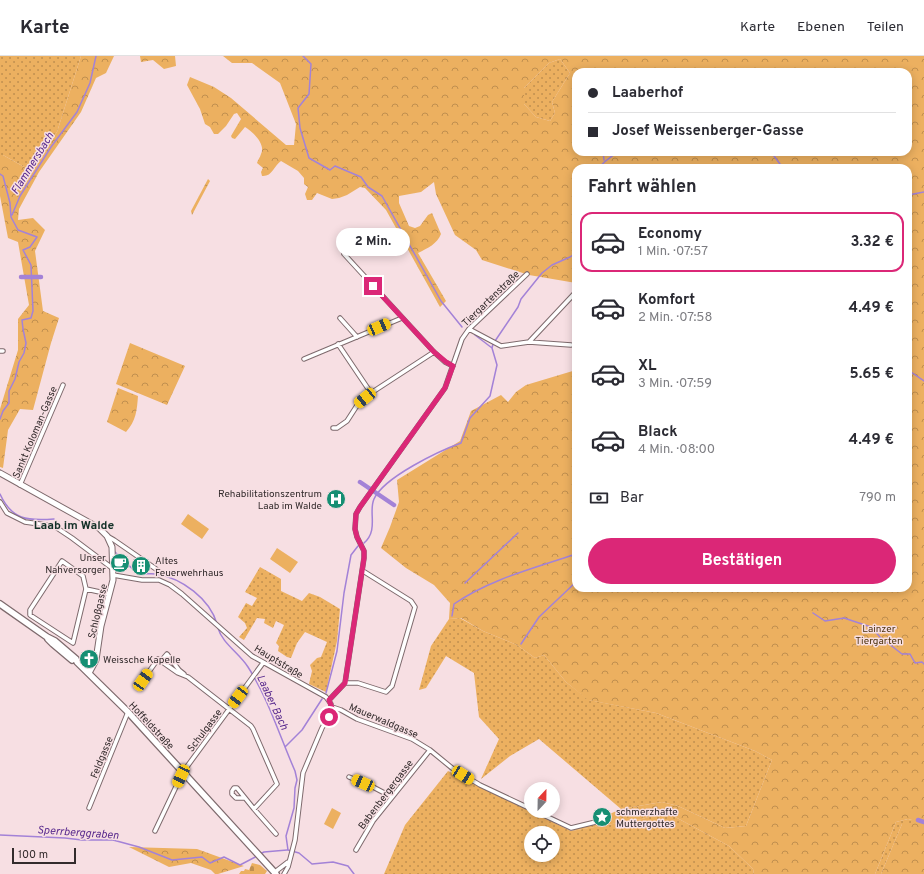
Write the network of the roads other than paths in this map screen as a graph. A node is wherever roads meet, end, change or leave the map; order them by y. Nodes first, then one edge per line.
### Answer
1 (344, 254) dead end
2 (527, 274) dead end
3 (572, 296) edge
4 (340, 318) dead end
5 (402, 318) junction
6 (469, 329) junction
7 (357, 337) junction
8 (529, 342) junction
9 (338, 344) junction
10 (571, 345) dead end
11 (434, 352) junction
12 (304, 359) dead end
13 (453, 366) junction
14 (62, 385) dead end
15 (371, 393) junction
16 (333, 428) dead end
17 (0, 473) edge
18 (20, 485) junction
19 (0, 502) edge
20 (107, 536) junction
21 (112, 568) junction
22 (156, 569) dead end
23 (363, 571) junction
24 (113, 575) junction
25 (86, 588) junction
26 (109, 594) junction
27 (0, 604) edge
28 (161, 661) junction
29 (263, 664) junction
30 (89, 673) junction
31 (188, 677) junction
32 (143, 680) dead end
33 (345, 683) junction
34 (329, 700) junction
35 (332, 708) junction
36 (229, 710) junction
37 (128, 712) junction
38 (430, 750) junction
39 (183, 772) junction
40 (349, 777) dead end
41 (392, 797) junction
42 (244, 798) dead end
43 (524, 806) edge
44 (89, 808) dead end
45 (254, 809) junction
46 (550, 818) edge
47 (604, 820) dead end
48 (155, 831) dead end
49 (276, 834) dead end
50 (356, 850) dead end
51 (288, 862) junction
52 (275, 873) edge
53 (284, 874) edge

1 - 5 street
2 - 6 street, Tiergartenstraße
3 - 8 street
4 - 7 street
5 - 7 street
5 - 11 street
6 - 8 street
6 - 13 street, Tiergartenstraße
7 - 9 street
8 - 10 street
9 - 12 street
9 - 15 street
11 - 13 street
11 - 15 street
13 - 23 street, Tiergartenstraße
14 - 18 street, Sankt Koloman-Gasse
15 - 16 street
17 - 18 street
18 - 20 street
19 - 21 street
20 - 21 street
20 - 22 street
21 - 24 street
23 - 33 street, Tiergartenstraße
23 - 33 street
24 - 26 street, Schloßgasse
24 - 29 street, Hauptstraße
25 - 25 street
25 - 26 street
26 - 30 street, Schloßgasse
27 - 30 main road, Hoffeldstraße
28 - 31 street
28 - 31 street
28 - 32 street
29 - 34 street, Hauptstraße
29 - 36 street, Schulgasse
30 - 37 main road, Hoffeldstraße
31 - 36 street
33 - 34 street
34 - 35 street
35 - 38 street, Mauerwaldgasse
35 - 51 street
36 - 39 street, Schulgasse
36 - 45 street
37 - 39 main road, Hoffeldstraße
37 - 44 street, Feldgasse
38 - 41 street, Babenbergergasse
38 - 43 street, Mauerwaldgasse
39 - 48 street, Schulgasse
39 - 52 main road, Hoffeldstraße
40 - 41 street
41 - 50 street, Babenbergergasse
42 - 45 street
45 - 49 street
46 - 47 street
51 - 52 street
51 - 53 street

